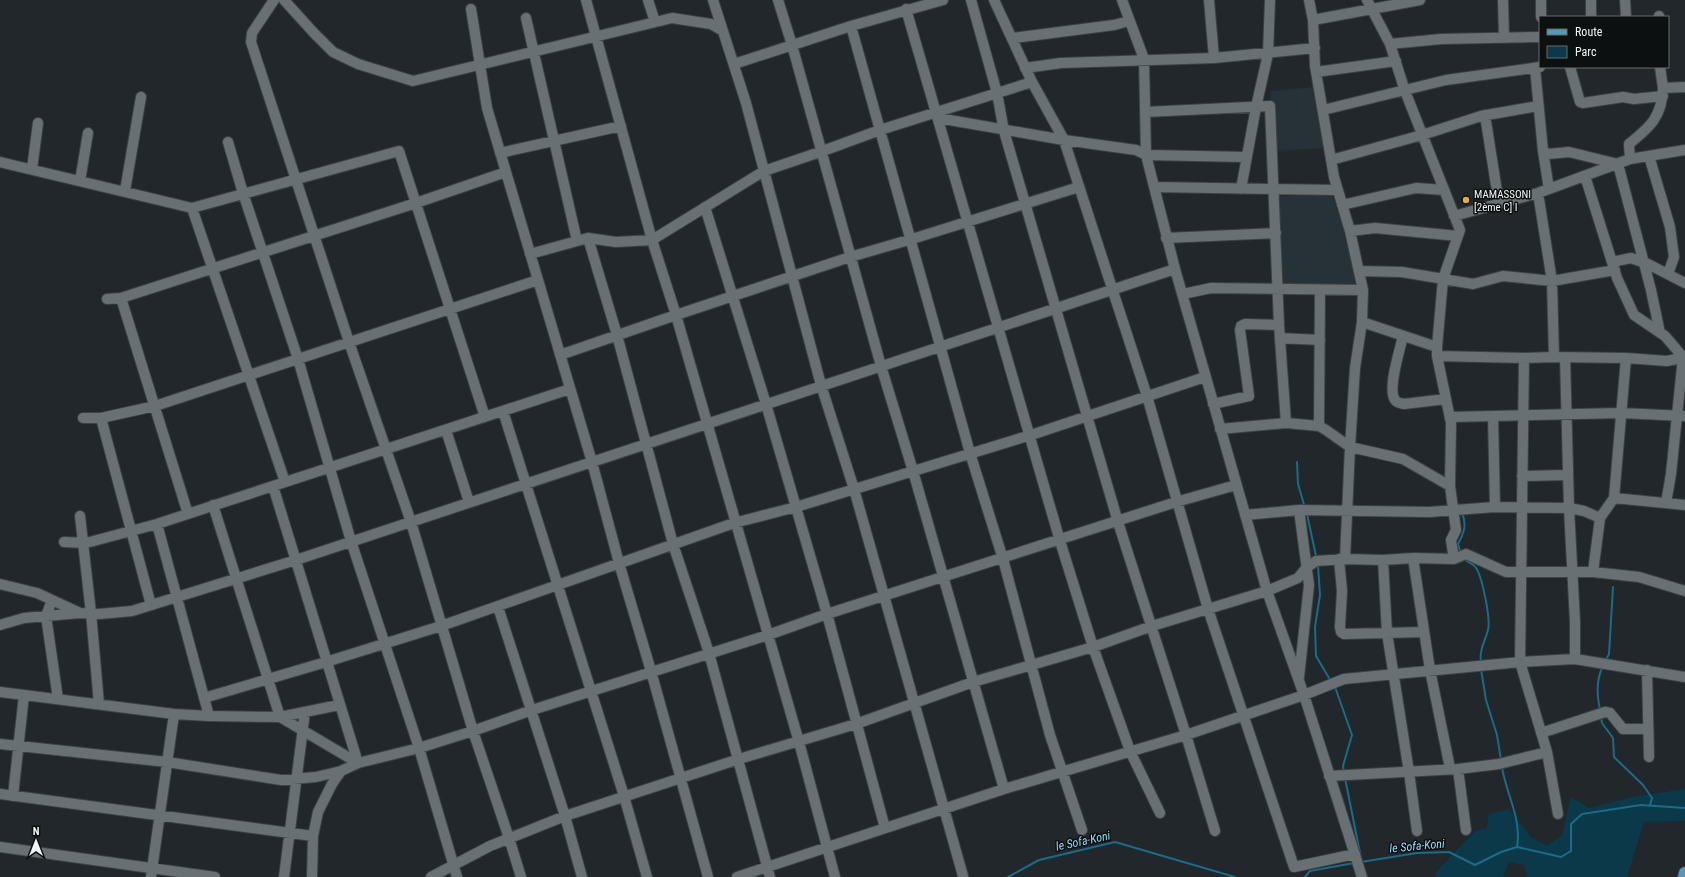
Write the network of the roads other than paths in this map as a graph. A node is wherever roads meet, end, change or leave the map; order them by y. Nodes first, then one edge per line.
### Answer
1 (274, 0) edge
2 (284, 0) edge
3 (586, 0) edge
4 (648, 0) edge
5 (713, 0) edge
6 (778, 0) edge
7 (943, 0) edge
8 (971, 0) edge
9 (994, 0) edge
10 (1209, 0) edge
11 (1270, 0) edge
12 (1309, 0) edge
13 (1367, 0) edge
14 (1420, 0) edge
15 (1503, 0) edge
16 (1541, 0) edge
17 (1591, 0) edge
18 (1625, 0) edge
19 (1124, 1) edge
20 (471, 9) dead end
21 (906, 9) junction
22 (1372, 10) junction
23 (1541, 16) edge
24 (1591, 16) edge
25 (1626, 16) edge
26 (526, 18) dead end
27 (1314, 20) junction
28 (1129, 21) junction
29 (655, 22) junction
30 (852, 26) junction
31 (723, 31) junction
32 (596, 37) junction
33 (1504, 37) junction
34 (1539, 37) edge
35 (1013, 38) junction
36 (1390, 44) junction
37 (792, 45) junction
38 (1315, 48) junction
39 (534, 52) junction
40 (1268, 54) junction
41 (1214, 58) junction
42 (1144, 59) junction
43 (1396, 61) junction
44 (480, 64) junction
45 (734, 64) junction
46 (1538, 67) edge
47 (1025, 68) junction
48 (1570, 68) edge
49 (1660, 68) edge
50 (1316, 72) junction
51 (1032, 82) junction
52 (1685, 87) edge
53 (1404, 91) junction
54 (1663, 92) junction
55 (997, 93) junction
56 (141, 97) dead end
57 (1538, 106) junction
58 (1256, 107) junction
59 (1323, 110) junction
60 (1145, 112) junction
61 (1485, 115) junction
62 (937, 116) junction
63 (38, 124) dead end
64 (621, 126) junction
65 (880, 130) junction
66 (1004, 131) junction
67 (88, 133) dead end
68 (1422, 135) junction
69 (1064, 140) junction
70 (554, 141) junction
71 (228, 142) dead end
72 (1685, 150) edge
73 (1544, 151) junction
74 (820, 152) junction
75 (500, 153) junction
76 (1146, 155) junction
77 (1649, 156) junction
78 (1246, 157) junction
79 (1331, 160) junction
80 (1630, 160) junction
81 (0, 162) edge
82 (1618, 164) junction
83 (32, 169) junction
84 (764, 171) junction
85 (506, 172) junction
86 (1585, 176) junction
87 (296, 179) junction
88 (80, 181) junction
89 (1078, 187) junction
90 (1154, 187) junction
91 (1241, 189) junction
92 (1274, 189) junction
93 (1549, 189) junction
94 (1338, 190) junction
95 (1444, 190) junction
96 (125, 191) junction
97 (243, 193) junction
98 (1538, 193) junction
99 (416, 203) junction
100 (1026, 203) junction
101 (1499, 204) junction
102 (1342, 205) junction
103 (705, 207) junction
104 (192, 208) junction
105 (1454, 216) junction
106 (968, 221) junction
107 (1350, 231) junction
108 (1276, 233) junction
109 (314, 236) junction
110 (1458, 236) junction
111 (1166, 238) junction
112 (582, 240) junction
113 (652, 240) junction
114 (912, 240) junction
115 (262, 252) junction
116 (530, 254) junction
117 (850, 257) junction
118 (1644, 263) junction
119 (1613, 266) junction
120 (212, 268) junction
121 (1174, 269) junction
122 (1359, 271) junction
123 (1668, 274) junction
124 (792, 277) junction
125 (1444, 279) junction
126 (538, 280) junction
127 (1552, 281) junction
128 (1685, 283) edge
129 (1111, 290) junction
130 (1277, 290) junction
131 (1320, 290) junction
132 (1363, 290) junction
133 (1182, 294) junction
134 (733, 295) junction
135 (121, 298) junction
136 (107, 299) dead end
137 (1056, 308) junction
138 (450, 309) junction
139 (676, 314) junction
140 (1362, 322) junction
141 (1279, 325) junction
142 (999, 327) junction
143 (1660, 333) junction
144 (617, 335) junction
145 (1403, 336) junction
146 (1280, 338) junction
147 (1320, 340) junction
148 (349, 342) junction
149 (940, 346) junction
150 (1437, 352) junction
151 (560, 355) junction
152 (1554, 356) junction
153 (1566, 357) junction
154 (1684, 357) edge
155 (1524, 358) junction
156 (1626, 358) junction
157 (298, 359) junction
158 (881, 366) junction
159 (248, 375) junction
160 (1205, 377) junction
161 (821, 386) junction
162 (570, 389) junction
163 (1147, 396) junction
164 (1446, 399) junction
165 (766, 404) junction
166 (1213, 404) junction
167 (155, 406) junction
168 (503, 411) junction
169 (1621, 413) junction
170 (1524, 414) junction
171 (1566, 414) junction
172 (1681, 415) edge
173 (1087, 416) junction
174 (1493, 416) junction
175 (485, 417) junction
176 (83, 418) dead end
177 (101, 418) junction
178 (1450, 418) junction
179 (1286, 423) junction
180 (707, 424) junction
181 (1319, 426) junction
182 (1220, 429) junction
183 (446, 430) junction
184 (1031, 435) junction
185 (647, 443) junction
186 (1350, 447) junction
187 (386, 449) junction
188 (970, 453) junction
189 (592, 462) junction
190 (330, 468) junction
191 (913, 471) junction
192 (1522, 476) junction
193 (1568, 476) junction
194 (285, 482) junction
195 (526, 484) junction
196 (1236, 485) junction
197 (273, 486) junction
198 (1450, 486) junction
199 (854, 489) junction
200 (1614, 498) junction
201 (469, 502) junction
202 (1176, 502) junction
203 (1666, 503) junction
204 (213, 505) junction
205 (1685, 505) edge
206 (796, 507) junction
207 (1495, 507) junction
208 (1521, 508) junction
209 (1569, 508) junction
210 (1304, 510) junction
211 (1346, 510) junction
212 (1458, 510) junction
213 (188, 514) junction
214 (1245, 515) junction
215 (80, 516) dead end
216 (1600, 518) junction
217 (411, 522) junction
218 (1118, 522) junction
219 (734, 523) junction
220 (157, 524) junction
221 (131, 531) junction
222 (352, 541) junction
223 (1060, 541) junction
224 (64, 542) dead end
225 (83, 543) junction
226 (673, 544) junction
227 (1459, 557) junction
228 (1002, 558) junction
229 (1413, 558) junction
230 (1342, 559) junction
231 (296, 560) junction
232 (1383, 560) junction
233 (619, 563) junction
234 (1306, 568) junction
235 (1521, 572) junction
236 (1573, 572) junction
237 (1593, 572) junction
238 (943, 577) junction
239 (236, 578) junction
240 (0, 584) edge
241 (558, 584) junction
242 (1267, 591) junction
243 (1685, 591) edge
244 (885, 596) junction
245 (177, 597) junction
246 (52, 600) junction
247 (151, 605) junction
248 (498, 607) junction
249 (1208, 609) junction
250 (80, 613) junction
251 (91, 613) junction
252 (827, 614) junction
253 (46, 616) junction
254 (0, 625) edge
255 (441, 626) junction
256 (1152, 626) junction
257 (1424, 632) junction
258 (1387, 633) junction
259 (768, 635) junction
260 (384, 644) junction
261 (1093, 647) junction
262 (709, 653) junction
263 (1575, 658) junction
264 (326, 662) junction
265 (1520, 662) junction
266 (1032, 666) junction
267 (1430, 670) junction
268 (1647, 670) junction
269 (651, 671) junction
270 (1392, 673) junction
271 (1685, 677) edge
272 (268, 679) junction
273 (1299, 680) junction
274 (973, 682) junction
275 (0, 692) edge
276 (591, 692) junction
277 (24, 695) junction
278 (1304, 695) junction
279 (204, 698) junction
280 (58, 699) junction
281 (914, 703) junction
282 (99, 704) junction
283 (339, 705) junction
284 (532, 710) junction
285 (305, 712) junction
286 (174, 714) junction
287 (209, 716) junction
288 (1243, 716) junction
289 (280, 717) junction
290 (856, 724) junction
291 (1648, 729) junction
292 (303, 730) junction
293 (473, 731) junction
294 (1541, 733) junction
295 (1186, 735) junction
296 (799, 742) junction
297 (0, 744) edge
298 (19, 746) junction
299 (419, 748) junction
300 (1130, 751) junction
301 (1547, 752) junction
302 (1649, 757) dead end
303 (739, 759) junction
304 (167, 762) junction
305 (358, 763) junction
306 (1454, 769) junction
307 (341, 771) junction
308 (1410, 772) junction
309 (1062, 773) junction
310 (1329, 776) junction
311 (681, 778) junction
312 (296, 779) junction
313 (1004, 789) junction
314 (0, 794) edge
315 (13, 796) junction
316 (624, 796) junction
317 (944, 809) junction
318 (1160, 813) dead end
319 (1558, 814) dead end
320 (160, 815) junction
321 (565, 816) junction
322 (885, 828) junction
323 (1082, 830) dead end
324 (1466, 830) dead end
325 (1215, 831) dead end
326 (1417, 831) dead end
327 (290, 832) junction
328 (314, 836) junction
329 (510, 838) junction
330 (0, 847) edge
331 (827, 848) junction
332 (1355, 854) junction
333 (455, 864) junction
334 (152, 873) edge
335 (768, 873) edge
336 (1685, 873) edge
337 (963, 876) edge
338 (215, 877) edge
339 (284, 877) edge
340 (312, 877) edge
341 (431, 877) edge
342 (458, 877) edge
343 (521, 877) edge
344 (582, 877) edge
345 (647, 877) edge
346 (708, 877) edge
347 (738, 877) edge
348 (835, 877) edge
349 (1360, 877) edge
350 (1684, 877) edge

1 - 87 street
2 - 44 street
3 - 32 street
4 - 29 street
5 - 31 street
6 - 37 street
7 - 21 street
8 - 55 street
9 - 35 street
10 - 41 street
11 - 40 street
12 - 27 street
13 - 22 street
14 - 22 street
15 - 33 street
16 - 23 street
17 - 24 street
18 - 25 street
19 - 28 street
20 - 44 street
21 - 30 street
21 - 62 street
22 - 27 street
22 - 36 street
26 - 39 street
27 - 38 street
28 - 35 street
28 - 42 street
29 - 31 street
29 - 32 street
30 - 37 street
30 - 65 street
31 - 45 street
32 - 39 street
32 - 64 street
33 - 34 street
33 - 36 street
35 - 47 street
36 - 43 street
37 - 45 street
37 - 74 street
38 - 40 street
38 - 50 street
39 - 44 street
39 - 70 street
40 - 41 street
40 - 58 street
41 - 42 street
42 - 47 street
42 - 60 street
43 - 50 street
43 - 53 street
44 - 75 street
45 - 84 street
46 - 53 street
46 - 57 street
47 - 51 street
48 - 54 street
49 - 54 street
50 - 59 street
51 - 55 street
51 - 69 street
52 - 54 street
53 - 59 street
53 - 68 street
54 - 80 street
55 - 62 street
55 - 66 street
56 - 96 street
57 - 61 street
57 - 73 street
58 - 60 street
58 - 78 street
58 - 92 street
59 - 79 street
60 - 76 street
61 - 68 street
61 - 101 street
62 - 65 street
62 - 66 street
62 - 106 street
63 - 83 street
64 - 70 street
64 - 113 street
65 - 74 street
65 - 114 street
66 - 69 street
66 - 100 street
67 - 88 street
68 - 79 street
68 - 95 street
69 - 76 street
69 - 89 street
70 - 75 street
70 - 112 street
71 - 97 street
72 - 77 street
73 - 82 street
73 - 93 street
74 - 84 street
74 - 117 street
75 - 85 street
76 - 78 street
76 - 90 street
77 - 80 street
77 - 123 street
78 - 91 street
79 - 94 street
80 - 82 street
81 - 83 street
82 - 86 street
82 - 118 street
83 - 88 street
84 - 103 street
84 - 124 street
85 - 99 street
85 - 116 street
86 - 93 street
86 - 119 street
87 - 97 street
87 - 99 street
87 - 109 street
88 - 96 street
89 - 100 street
89 - 129 street
90 - 91 street
90 - 111 street
91 - 92 street
92 - 94 street
92 - 108 street
93 - 98 street
94 - 102 street
95 - 102 street
95 - 105 street
96 - 104 street
97 - 104 street
97 - 115 street
98 - 101 street
98 - 127 street
99 - 109 street
99 - 138 street
100 - 106 street
100 - 137 street
101 - 105 street
102 - 107 street
103 - 113 street
103 - 134 street
104 - 120 street
105 - 110 street
106 - 114 street
106 - 142 street
107 - 110 street
107 - 122 street
108 - 111 street
108 - 130 street
109 - 115 street
109 - 148 street
110 - 125 street
111 - 121 street
112 - 113 street
112 - 116 street
112 - 144 street
113 - 139 street
114 - 117 street
114 - 149 street
115 - 120 street
115 - 157 street
116 - 126 street
117 - 124 street
117 - 158 street
118 - 119 street
118 - 123 street
118 - 143 street
119 - 127 street
119 - 143 street
120 - 135 street
120 - 159 street
121 - 129 street
121 - 133 street
122 - 125 street
122 - 132 street
123 - 128 street
124 - 134 street
124 - 161 street
125 - 127 street
125 - 150 street
126 - 138 street
126 - 151 street
127 - 152 street
129 - 137 street
129 - 163 street
130 - 131 street
130 - 133 street
130 - 141 street
131 - 132 street
131 - 147 street
132 - 140 street
133 - 160 street
134 - 139 street
134 - 165 street
135 - 136 street
135 - 167 street
137 - 142 street
137 - 173 street
138 - 148 street
138 - 175 street
139 - 144 street
139 - 180 street
140 - 145 street
140 - 186 street
141 - 146 street
141 - 166 street
142 - 149 street
142 - 184 street
143 - 154 street
144 - 151 street
144 - 185 street
145 - 150 street
145 - 164 street
146 - 147 street
146 - 179 street
147 - 181 street
148 - 157 street
148 - 187 street
149 - 158 street
149 - 188 street
150 - 155 street
150 - 164 street
151 - 162 street
152 - 153 street
152 - 155 street
153 - 156 street
153 - 171 street
154 - 156 street
154 - 172 street
155 - 170 street
156 - 169 street
157 - 159 street
157 - 190 street
158 - 161 street
158 - 191 street
159 - 167 street
159 - 194 street
160 - 163 street
160 - 166 street
161 - 165 street
161 - 199 street
162 - 168 street
162 - 189 street
163 - 173 street
163 - 202 street
164 - 178 street
165 - 180 street
165 - 206 street
166 - 182 street
167 - 177 street
167 - 213 street
168 - 175 street
168 - 195 street
169 - 171 street
169 - 172 street
169 - 200 street
170 - 171 street
170 - 174 street
170 - 192 street
171 - 193 street
172 - 203 street
173 - 184 street
173 - 218 street
174 - 178 street
174 - 207 street
175 - 183 street
176 - 177 street
177 - 221 street
178 - 198 street
179 - 181 street
179 - 182 street
180 - 185 street
180 - 219 street
181 - 186 street
182 - 196 street
183 - 187 street
183 - 201 street
184 - 188 street
184 - 223 street
185 - 189 street
185 - 226 street
186 - 198 street
186 - 211 street
187 - 190 street
187 - 217 street
188 - 191 street
188 - 228 street
189 - 195 street
189 - 233 street
190 - 194 street
190 - 222 street
191 - 199 street
191 - 238 street
192 - 193 street
192 - 208 street
193 - 209 street
194 - 197 street
195 - 201 street
195 - 241 street
196 - 202 street
196 - 214 street
197 - 204 street
197 - 231 street
198 - 212 street
199 - 206 street
199 - 244 street
200 - 203 street
200 - 216 street
201 - 217 street
202 - 218 street
202 - 249 street
203 - 205 street
204 - 213 street
204 - 239 street
206 - 219 street
206 - 252 street
207 - 208 street
207 - 212 street
208 - 209 street
208 - 235 street
209 - 216 street
209 - 236 street
210 - 211 street
210 - 214 street
210 - 234 street
211 - 212 street
211 - 230 street
212 - 227 street
213 - 220 street
214 - 242 street
215 - 225 street
216 - 237 street
217 - 222 street
217 - 255 street
218 - 223 street
218 - 256 street
219 - 226 street
219 - 259 street
220 - 221 street
220 - 245 street
221 - 225 street
221 - 247 street
222 - 231 street
222 - 260 street
223 - 228 street
223 - 261 street
224 - 225 street
225 - 251 street
226 - 233 street
226 - 262 street
227 - 229 street
227 - 235 street
228 - 238 street
228 - 266 street
229 - 232 street
229 - 257 street
230 - 232 street
230 - 234 street
230 - 258 street
231 - 239 street
231 - 264 street
232 - 258 street
233 - 241 street
233 - 269 street
234 - 242 street
234 - 273 street
235 - 236 street
235 - 265 street
236 - 237 street
236 - 263 street
237 - 243 street
238 - 244 street
238 - 274 street
239 - 245 street
239 - 272 street
240 - 246 street
241 - 248 street
241 - 276 street
242 - 249 street
242 - 273 street
244 - 252 street
244 - 281 street
245 - 247 street
245 - 279 street
246 - 250 street
246 - 253 street
247 - 251 street
248 - 255 street
248 - 284 street
249 - 256 street
249 - 288 street
250 - 251 street
250 - 253 street
251 - 282 street
252 - 259 street
252 - 290 street
253 - 254 street
253 - 280 street
255 - 260 street
255 - 293 street
256 - 261 street
256 - 295 street
257 - 258 street
257 - 267 street
258 - 270 street
259 - 262 street
259 - 296 street
260 - 264 street
260 - 299 street
261 - 266 street
261 - 300 street
262 - 269 street
262 - 303 street
263 - 265 street
263 - 268 street
264 - 272 street
264 - 283 street
265 - 267 street
265 - 294 street
266 - 274 street
266 - 309 street
267 - 270 street
267 - 306 street
268 - 271 street
268 - 291 street
269 - 276 street
269 - 311 street
270 - 278 street
270 - 308 street
272 - 279 street
272 - 289 street
273 - 278 street
274 - 281 street
274 - 313 street
275 - 277 street
276 - 284 street
276 - 316 street
277 - 280 street
277 - 298 street
278 - 288 street
278 - 310 street
279 - 287 street
280 - 282 street
281 - 290 street
281 - 317 street
282 - 286 street
283 - 285 street
283 - 305 street
284 - 293 street
284 - 321 street
285 - 289 street
285 - 292 street
286 - 287 street
286 - 304 street
287 - 289 street
288 - 295 street
288 - 332 street
289 - 292 street
290 - 296 street
290 - 322 street
291 - 294 street
291 - 302 street
292 - 305 street
292 - 312 street
293 - 299 street
293 - 329 street
294 - 301 street
295 - 300 street
295 - 325 street
296 - 303 street
296 - 331 street
297 - 298 street
298 - 304 street
298 - 315 street
299 - 305 street
299 - 333 street
300 - 309 street
300 - 318 street
301 - 306 street
301 - 319 street
303 - 311 street
303 - 335 street
304 - 312 street
304 - 320 street
305 - 307 street
306 - 308 street
306 - 324 street
307 - 312 street
307 - 328 street
308 - 310 street
308 - 326 street
309 - 313 street
309 - 323 street
310 - 332 street
311 - 316 street
311 - 346 street
312 - 327 street
313 - 317 street
314 - 315 street
315 - 320 street
316 - 321 street
316 - 345 street
317 - 322 street
317 - 337 street
320 - 327 street
320 - 334 street
321 - 329 street
321 - 344 street
322 - 331 street
327 - 328 street
327 - 339 street
328 - 340 street
329 - 333 street
329 - 343 street
330 - 334 street
331 - 335 street
331 - 348 street
332 - 349 street
333 - 341 street
333 - 342 street
334 - 338 street
335 - 347 street
336 - 350 main road

